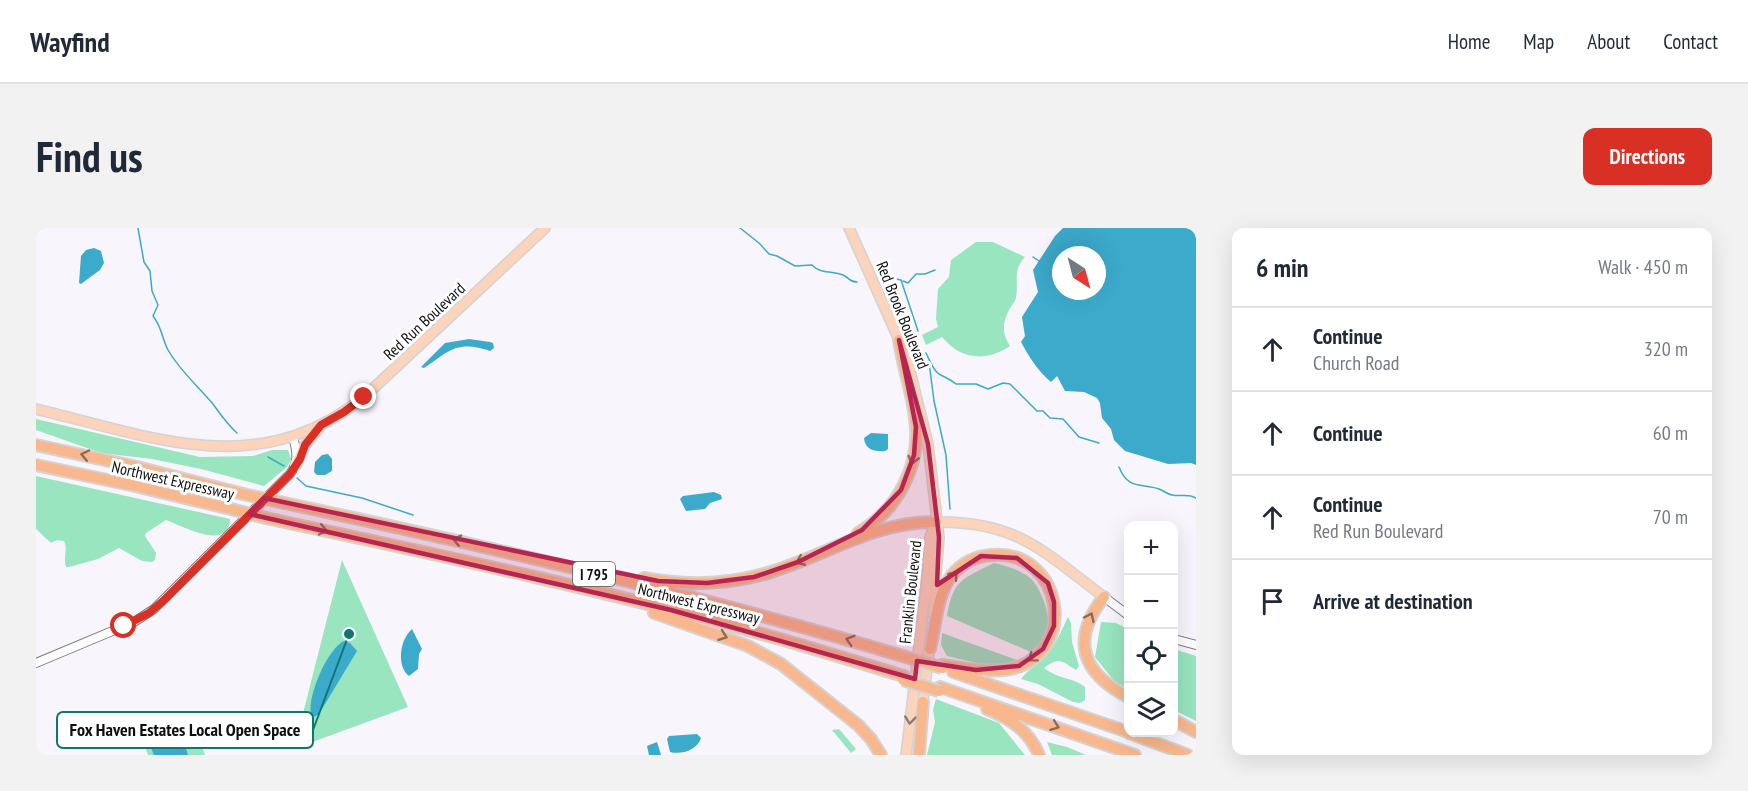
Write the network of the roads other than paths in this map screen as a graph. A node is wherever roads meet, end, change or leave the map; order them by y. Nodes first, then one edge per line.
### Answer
1 (544, 228) edge
2 (849, 228) edge
3 (900, 340) junction
4 (36, 409) edge
5 (321, 425) junction
6 (293, 437) junction
7 (36, 445) edge
8 (36, 465) edge
9 (296, 465) junction
10 (936, 522) junction
11 (494, 549) junction
12 (824, 551) junction
13 (548, 580) junction
14 (1104, 597) junction
15 (1124, 612) edge
16 (1178, 640) edge
17 (1196, 645) edge
18 (930, 650) junction
19 (36, 663) edge
20 (942, 666) junction
21 (940, 689) junction
22 (1124, 695) edge
23 (923, 702) joint
24 (1178, 723) edge
25 (1124, 730) edge
26 (1196, 732) edge
27 (1142, 737) edge
28 (881, 755) edge
29 (906, 755) edge
30 (917, 755) edge
31 (1039, 755) edge
32 (1135, 755) edge
33 (1188, 755) edge

1 - 5 main road, Red Run Boulevard
2 - 3 main road, Red Brook Boulevard
3 - 10 main road, Red Brook Boulevard
3 -> 12 highway
4 - 6 main road, Red Run Boulevard
5 - 6 main road, Red Run Boulevard
5 - 9 main road
6 - 9 street
11 -> 7 highway, Northwest Expressway / I 795, bridge
8 -> 13 highway, Northwest Expressway / I 795, bridge
9 - 19 street
10 - 12 highway
10 - 14 main road
10 - 18 main road, Franklin Boulevard
10 -> 29 main road, Franklin Boulevard
12 -> 11 highway
20 -> 11 highway, Northwest Expressway / I 795, bridge
13 - 21 highway, Northwest Expressway / I 795, bridge
13 -> 28 highway
14 - 15 street
22 -> 14 highway
16 - 17 street
18 -> 20 highway
18 - 23 main road, Franklin Boulevard
20 - 25 highway, Northwest Expressway / I 795
21 - 31 highway
21 -> 32 highway, Northwest Expressway / I 795
23 - 30 highway
24 - 26 highway
27 - 33 highway, Northwest Expressway / I 795

